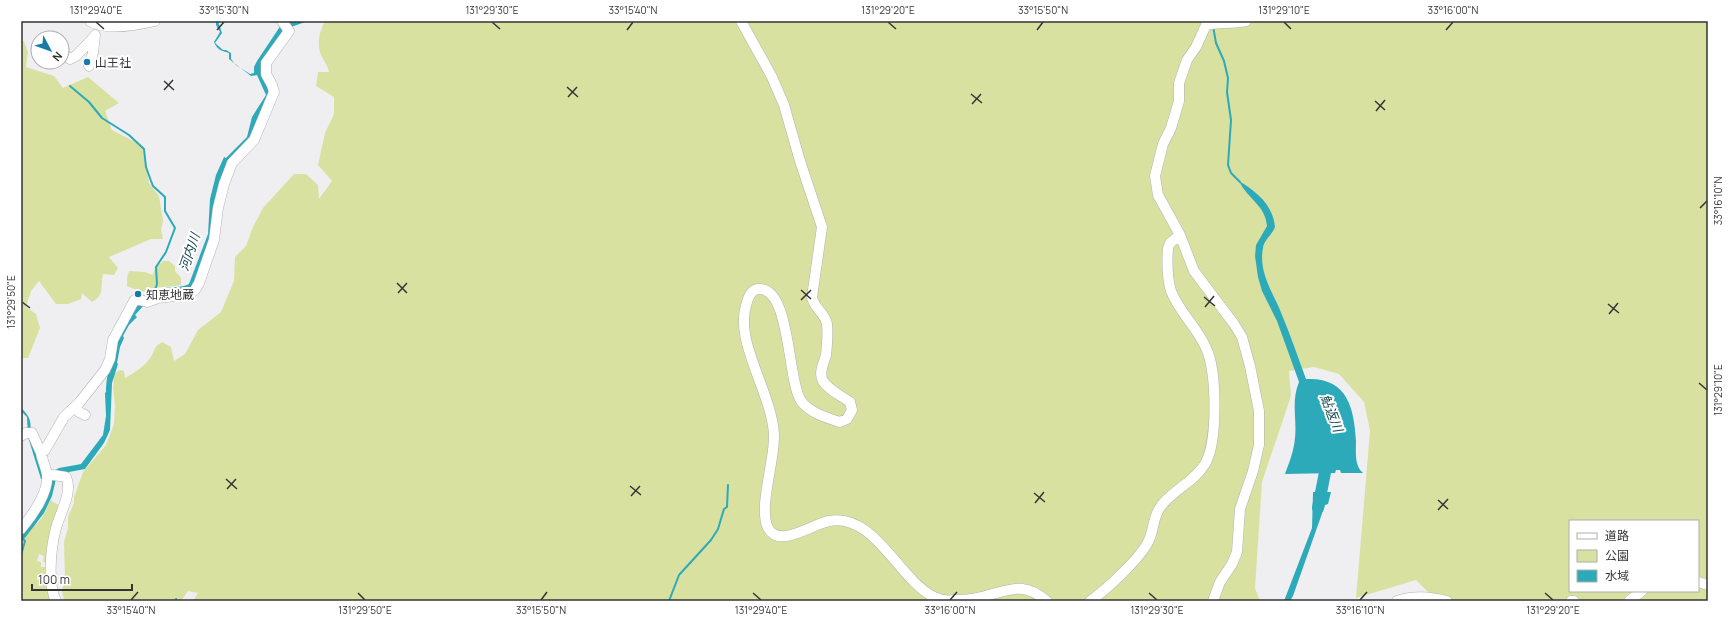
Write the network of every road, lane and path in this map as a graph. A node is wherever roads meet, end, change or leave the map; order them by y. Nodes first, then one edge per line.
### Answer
1 (155, 21) edge
2 (741, 21) edge
3 (1246, 21) edge
4 (93, 23) edge
5 (285, 24) edge
6 (95, 36) junction
7 (70, 59) edge
8 (89, 66) dead end
9 (1180, 235) junction
10 (76, 406) junction
11 (85, 415) dead end
12 (27, 434) edge
13 (41, 453) junction
14 (50, 477) junction
15 (21, 529) edge
16 (1641, 592) edge
17 (56, 601) edge
18 (1048, 601) edge
19 (1090, 601) edge
20 (1214, 601) edge
21 (1397, 601) edge
22 (1447, 601) edge
23 (1571, 601) edge
24 (1574, 601) edge
25 (1629, 601) edge

1 - 4 street
2 - 18 street
3 - 9 street
4 - 6 street
5 - 10 street
6 - 7 street
6 - 8 street
9 - 19 street
9 - 20 street
10 - 11 street
10 - 13 street
12 - 13 street
13 - 14 street
14 - 15 street
14 - 17 street
16 - 25 street
21 - 22 street
23 - 24 street

